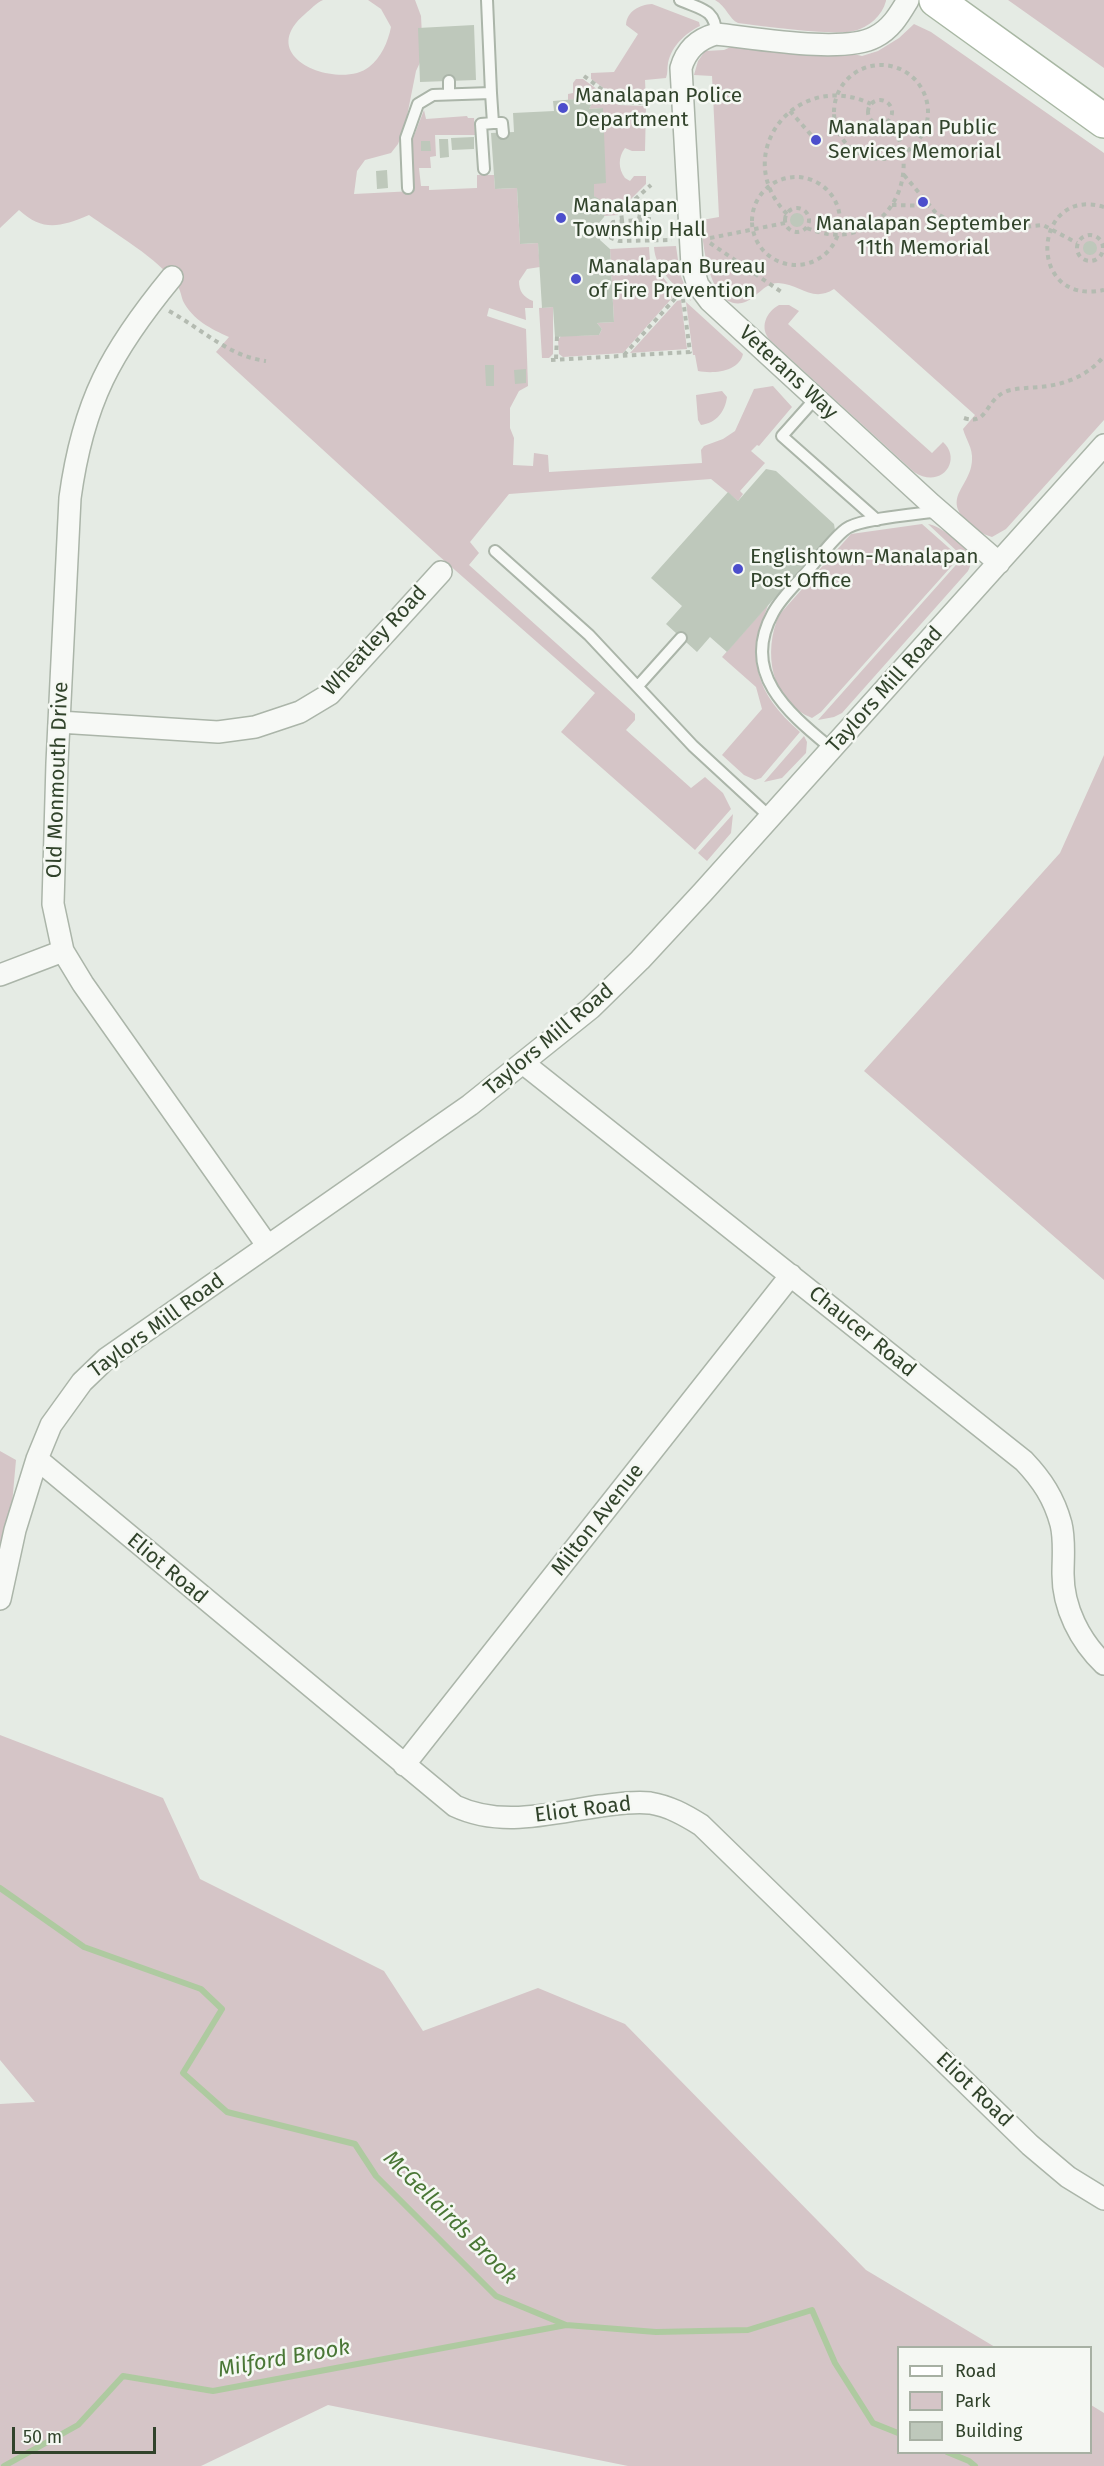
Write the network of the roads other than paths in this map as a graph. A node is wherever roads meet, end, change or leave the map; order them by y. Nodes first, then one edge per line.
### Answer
1 (487, 0) edge
2 (680, 0) edge
3 (908, 0) edge
4 (936, 0) edge
5 (716, 34) junction
6 (449, 81) dead end
7 (491, 93) junction
8 (450, 94) junction
9 (1104, 121) edge
10 (493, 123) junction
11 (503, 133) dead end
12 (487, 165) dead end
13 (408, 188) dead end
14 (172, 277) dead end
15 (815, 399) junction
16 (1104, 445) edge
17 (939, 511) junction
18 (877, 520) junction
19 (495, 551) dead end
20 (999, 563) junction
21 (441, 572) dead end
22 (681, 638) dead end
23 (638, 686) junction
24 (59, 722) junction
25 (832, 749) junction
26 (770, 817) junction
27 (63, 951) junction
28 (0, 975) edge
29 (524, 1063) junction
30 (267, 1245) junction
31 (791, 1275) junction
32 (37, 1459) junction
33 (0, 1599) edge
34 (1104, 1664) edge
35 (404, 1765) junction
36 (1104, 2199) edge

1 - 7 lane
2 - 5 lane
3 - 5 street
4 - 9 main road
5 - 15 street, Veterans Way
6 - 8 lane
7 - 8 lane
7 - 10 lane
8 - 13 lane
10 - 11 lane
10 - 12 lane
14 - 24 street, Old Monmouth Drive
15 - 17 street, Veterans Way
15 - 18 lane
16 - 20 street, Taylors Mill Road
17 - 18 lane
17 - 20 street, Veterans Way
18 - 25 lane
19 - 23 lane
20 - 25 street, Taylors Mill Road
21 - 24 street, Wheatley Road
22 - 23 lane
23 - 26 lane
24 - 27 street, Old Monmouth Drive
25 - 26 street, Taylors Mill Road
26 - 29 street, Taylors Mill Road
27 - 28 street
27 - 30 street, Old Monmouth Drive
29 - 30 street, Taylors Mill Road
29 - 31 street, Chaucer Road
30 - 32 street, Taylors Mill Road
31 - 34 street, Chaucer Road
31 - 35 street, Milton Avenue
32 - 33 street, Taylors Mill Road
32 - 35 street, Eliot Road
35 - 36 street, Eliot Road

